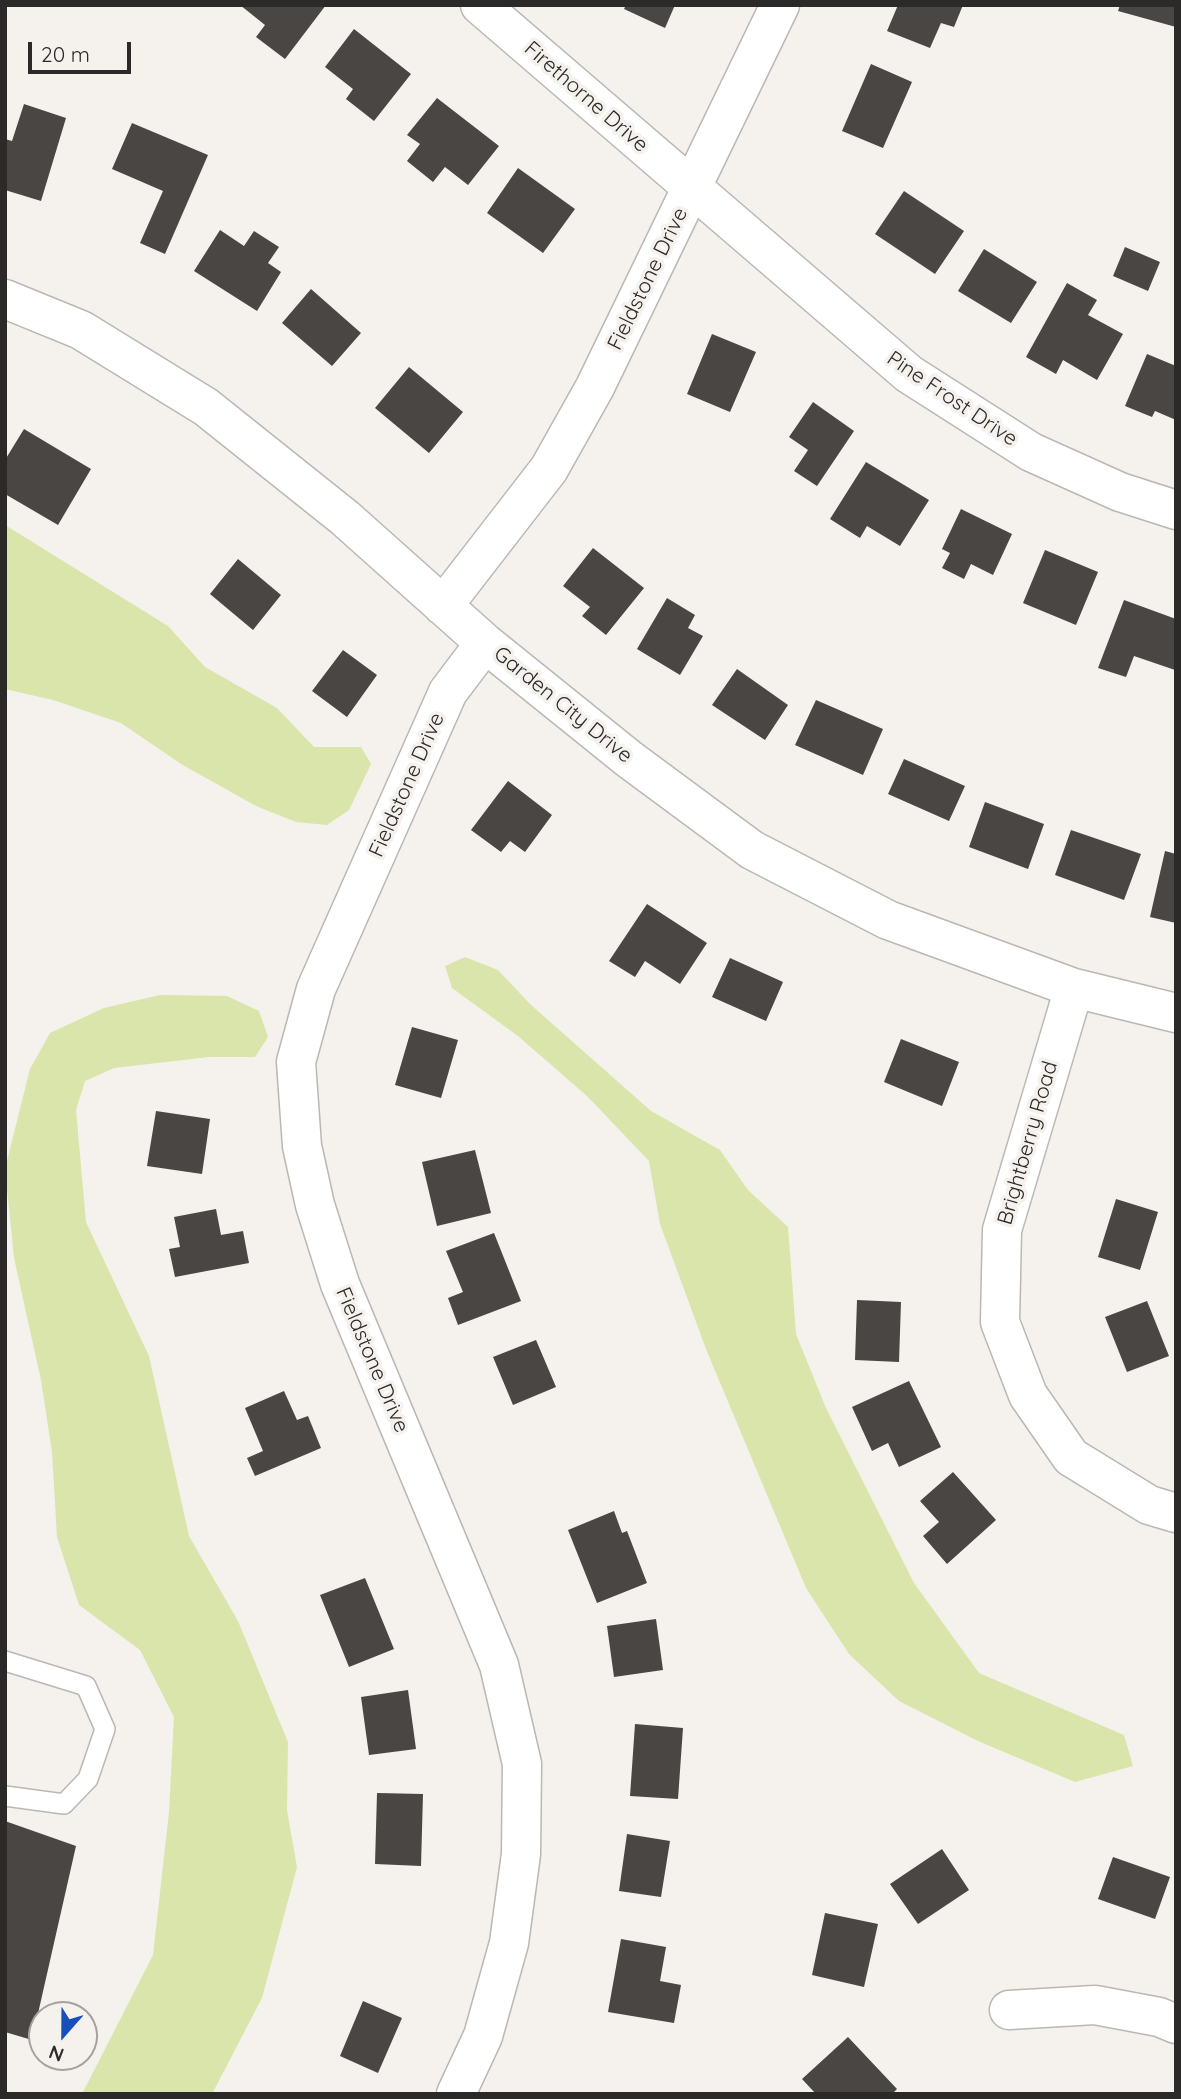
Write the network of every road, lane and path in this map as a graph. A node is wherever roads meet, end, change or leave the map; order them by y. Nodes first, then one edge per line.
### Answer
1 (480, 5) edge
2 (779, 5) edge
3 (692, 188) junction
4 (5, 299) edge
5 (1176, 510) edge
6 (443, 606) junction
7 (485, 643) junction
8 (1074, 988) junction
9 (1176, 1013) edge
10 (1176, 1513) edge
11 (5, 1661) edge
12 (5, 1796) edge
13 (1009, 2010) dead end
14 (1176, 2024) edge
15 (456, 2094) edge

1 - 3 street, Firethorne Drive
2 - 3 street, Fieldstone Drive
3 - 5 street, Pine Frost Drive
3 - 6 street, Fieldstone Drive
4 - 6 street, Garden City Drive
6 - 7 street, Garden City Drive
7 - 8 street, Garden City Drive
7 - 15 street, Fieldstone Drive
8 - 9 street, Garden City Drive
8 - 10 street, Brightberry Road
11 - 12 lane
13 - 14 street

